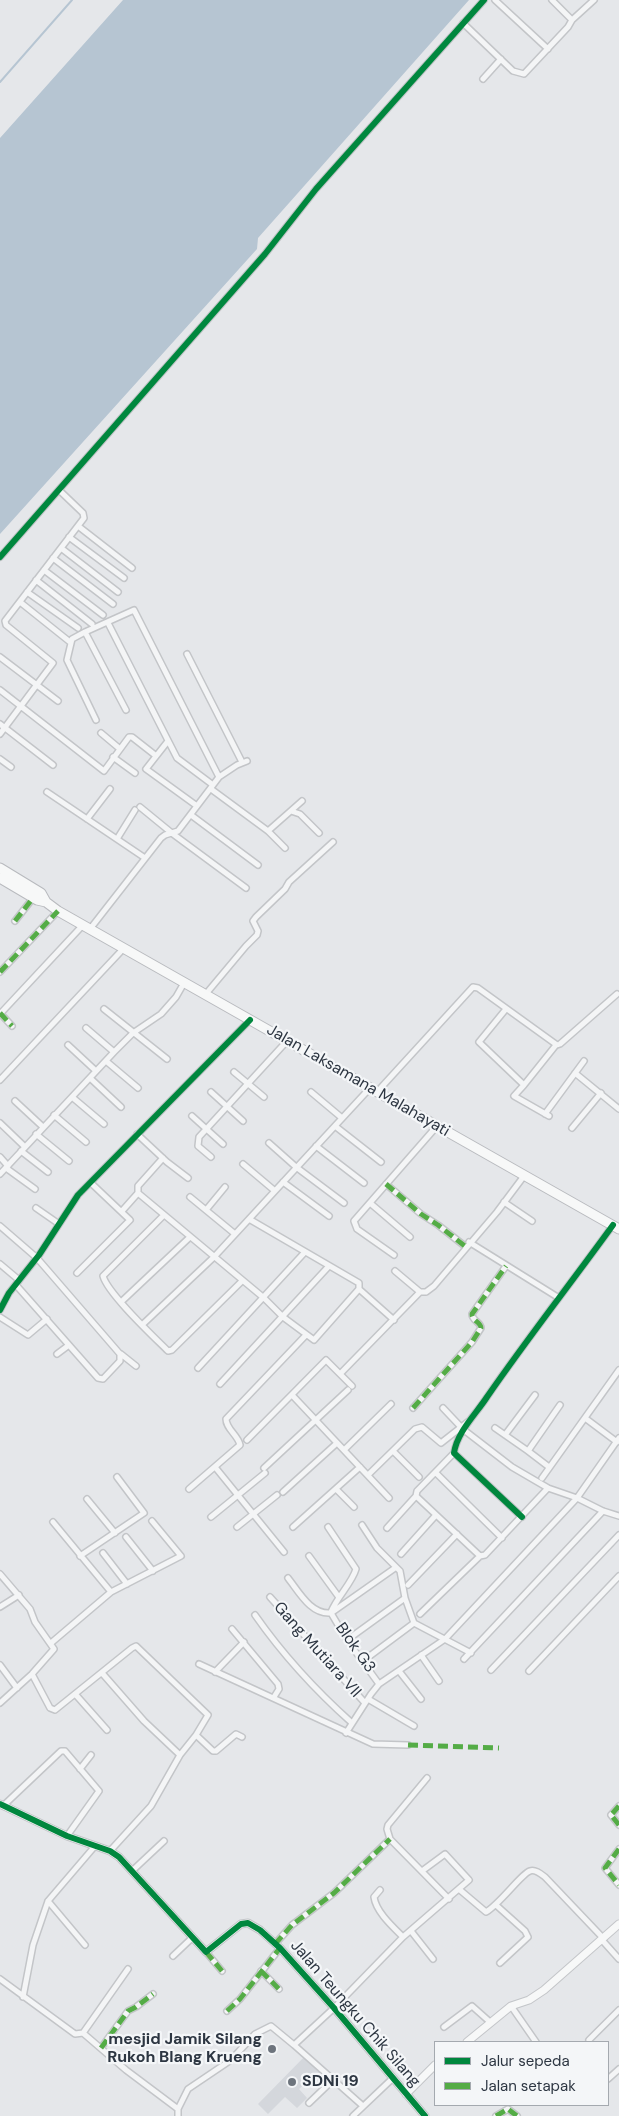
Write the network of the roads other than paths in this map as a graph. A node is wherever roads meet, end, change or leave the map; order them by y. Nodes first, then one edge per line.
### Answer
1 (484, 0) edge
2 (495, 0) edge
3 (552, 0) edge
4 (594, 0) edge
5 (572, 20) junction
6 (463, 23) junction
7 (548, 49) junction
8 (501, 60) junction
9 (482, 79) dead end
10 (59, 490) junction
11 (78, 526) junction
12 (69, 537) junction
13 (61, 548) junction
14 (0, 557) edge
15 (53, 558) junction
16 (132, 568) dead end
17 (44, 570) junction
18 (124, 578) dead end
19 (36, 580) junction
20 (27, 592) junction
21 (118, 592) dead end
22 (20, 602) junction
23 (113, 604) dead end
24 (103, 615) dead end
25 (108, 623) junction
26 (92, 624) dead end
27 (78, 628) dead end
28 (85, 632) junction
29 (70, 642) junction
30 (187, 654) dead end
31 (0, 656) edge
32 (37, 684) junction
33 (0, 690) edge
34 (58, 701) dead end
35 (21, 706) junction
36 (126, 710) dead end
37 (96, 720) dead end
38 (2, 725) edge
39 (0, 734) edge
40 (101, 734) dead end
41 (168, 741) junction
42 (120, 749) junction
43 (155, 755) junction
44 (113, 757) junction
45 (0, 759) edge
46 (53, 765) dead end
47 (11, 767) dead end
48 (135, 772) dead end
49 (219, 777) junction
50 (212, 787) junction
51 (110, 789) dead end
52 (47, 792) dead end
53 (302, 801) dead end
54 (197, 806) junction
55 (291, 811) junction
56 (191, 815) junction
57 (87, 819) junction
58 (268, 831) junction
59 (319, 833) dead end
60 (173, 834) junction
61 (117, 839) junction
62 (334, 842) dead end
63 (285, 848) dead end
64 (145, 858) junction
65 (258, 866) dead end
66 (0, 868) edge
67 (0, 878) edge
68 (246, 888) dead end
69 (33, 898) junction
70 (46, 902) junction
71 (58, 911) junction
72 (15, 921) dead end
73 (86, 927) junction
74 (124, 948) junction
75 (0, 972) edge
76 (184, 983) junction
77 (617, 994) dead end
78 (205, 995) junction
79 (506, 1009) junction
80 (104, 1010) dead end
81 (1, 1012) edge
82 (250, 1020) junction
83 (12, 1026) dead end
84 (86, 1028) dead end
85 (133, 1034) junction
86 (286, 1041) junction
87 (68, 1045) dead end
88 (556, 1045) junction
89 (114, 1052) junction
90 (167, 1059) dead end
91 (106, 1061) junction
92 (584, 1061) dead end
93 (96, 1071) junction
94 (234, 1072) dead end
95 (574, 1073) junction
96 (90, 1078) junction
97 (0, 1080) edge
98 (248, 1084) junction
99 (524, 1085) junction
100 (138, 1088) dead end
101 (373, 1090) junction
102 (211, 1092) dead end
103 (310, 1092) dead end
104 (601, 1093) junction
105 (72, 1097) junction
106 (264, 1097) dead end
107 (15, 1101) dead end
108 (121, 1107) dead end
109 (227, 1107) junction
110 (619, 1108) edge
111 (54, 1115) junction
112 (192, 1116) dead end
113 (342, 1118) junction
114 (243, 1121) dead end
115 (0, 1123) edge
116 (104, 1124) dead end
117 (335, 1126) junction
118 (437, 1126) junction
119 (43, 1127) junction
120 (572, 1128) dead end
121 (206, 1130) junction
122 (36, 1134) junction
123 (137, 1134) junction
124 (86, 1142) dead end
125 (269, 1143) dead end
126 (223, 1144) dead end
127 (316, 1146) junction
128 (23, 1149) junction
129 (210, 1157) dead end
130 (0, 1158) edge
131 (163, 1158) junction
132 (69, 1161) dead end
133 (381, 1162) dead end
134 (243, 1164) dead end
135 (7, 1167) junction
136 (296, 1168) junction
137 (48, 1172) dead end
138 (0, 1174) edge
139 (524, 1176) junction
140 (188, 1178) dead end
141 (282, 1182) junction
142 (91, 1183) junction
143 (364, 1184) dead end
144 (386, 1184) junction
145 (225, 1187) dead end
146 (35, 1189) dead end
147 (274, 1191) junction
148 (138, 1193) junction
149 (190, 1197) dead end
150 (504, 1202) junction
151 (344, 1203) dead end
152 (370, 1203) junction
153 (36, 1208) dead end
154 (206, 1210) junction
155 (122, 1211) junction
156 (164, 1215) junction
157 (329, 1216) dead end
158 (249, 1219) junction
159 (532, 1221) dead end
160 (59, 1224) junction
161 (0, 1226) edge
162 (616, 1227) edge
163 (236, 1234) junction
164 (190, 1237) junction
165 (410, 1238) dead end
166 (468, 1245) junction
167 (305, 1252) junction
168 (394, 1256) dead end
169 (214, 1257) junction
170 (37, 1258) junction
171 (0, 1264) edge
172 (329, 1266) junction
173 (506, 1266) junction
174 (395, 1271) dead end
175 (77, 1273) dead end
176 (242, 1281) junction
177 (17, 1283) junction
178 (359, 1289) junction
179 (420, 1292) junction
180 (264, 1298) junction
181 (559, 1298) junction
182 (121, 1302) junction
183 (1, 1306) edge
184 (0, 1317) edge
185 (283, 1317) junction
186 (47, 1319) junction
187 (394, 1320) junction
188 (142, 1325) junction
189 (306, 1335) junction
190 (69, 1345) junction
191 (57, 1354) dead end
192 (120, 1354) junction
193 (136, 1366) dead end
194 (198, 1368) dead end
195 (619, 1370) edge
196 (340, 1374) junction
197 (220, 1384) dead end
198 (292, 1395) junction
199 (535, 1395) dead end
200 (391, 1404) dead end
201 (560, 1405) dead end
202 (413, 1408) dead end
203 (443, 1408) dead end
204 (585, 1418) junction
205 (316, 1420) junction
206 (462, 1428) junction
207 (496, 1428) dead end
208 (505, 1435) junction
209 (247, 1440) dead end
210 (618, 1440) edge
211 (337, 1443) junction
212 (344, 1450) junction
213 (393, 1451) junction
214 (528, 1451) junction
215 (454, 1453) junction
216 (215, 1467) junction
217 (360, 1467) junction
218 (549, 1467) junction
219 (436, 1472) junction
220 (368, 1475) junction
221 (117, 1477) dead end
222 (419, 1477) dead end
223 (542, 1478) dead end
224 (548, 1488) junction
225 (189, 1489) dead end
226 (336, 1489) junction
227 (283, 1492) dead end
228 (238, 1495) junction
229 (277, 1495) dead end
230 (416, 1496) junction
231 (389, 1498) dead end
232 (578, 1498) junction
233 (87, 1499) dead end
234 (354, 1507) dead end
235 (603, 1512) junction
236 (254, 1514) junction
237 (436, 1515) junction
238 (619, 1516) edge
239 (211, 1517) dead end
240 (522, 1517) junction
241 (152, 1521) dead end
242 (53, 1522) dead end
243 (362, 1525) dead end
244 (238, 1527) dead end
245 (293, 1527) dead end
246 (328, 1527) dead end
247 (387, 1528) dead end
248 (115, 1532) junction
249 (457, 1534) junction
250 (619, 1535) edge
251 (126, 1537) dead end
252 (502, 1538) junction
253 (284, 1552) dead end
254 (103, 1553) dead end
255 (401, 1554) dead end
256 (80, 1556) junction
257 (309, 1556) dead end
258 (480, 1556) junction
259 (395, 1568) junction
260 (153, 1571) junction
261 (0, 1574) edge
262 (619, 1576) edge
263 (288, 1578) dead end
264 (127, 1584) junction
265 (408, 1586) dead end
266 (111, 1592) junction
267 (18, 1595) junction
268 (338, 1596) junction
269 (270, 1597) dead end
270 (405, 1598) junction
271 (0, 1607) edge
272 (331, 1612) junction
273 (420, 1614) dead end
274 (255, 1615) dead end
275 (414, 1623) junction
276 (232, 1628) dead end
277 (444, 1639) junction
278 (347, 1640) junction
279 (244, 1642) junction
280 (51, 1643) junction
281 (471, 1653) junction
282 (421, 1655) junction
283 (464, 1659) dead end
284 (363, 1661) junction
285 (199, 1664) dead end
286 (0, 1665) edge
287 (491, 1670) dead end
288 (399, 1671) junction
289 (529, 1671) dead end
290 (216, 1672) junction
291 (102, 1673) junction
292 (32, 1674) junction
293 (439, 1681) dead end
294 (379, 1684) junction
295 (17, 1688) junction
296 (76, 1695) junction
297 (274, 1698) junction
298 (421, 1699) dead end
299 (367, 1701) junction
300 (0, 1703) edge
301 (352, 1723) junction
302 (414, 1726) dead end
303 (107, 1730) dead end
304 (346, 1733) junction
305 (196, 1735) junction
306 (242, 1736) dead end
307 (408, 1745) dead end
308 (91, 1755) dead end
309 (180, 1755) junction
310 (80, 1769) junction
311 (427, 1778) dead end
312 (2, 1805) edge
313 (619, 1806) edge
314 (619, 1825) edge
315 (67, 1836) junction
316 (390, 1839) junction
317 (164, 1841) dead end
318 (95, 1846) junction
319 (619, 1849) edge
320 (110, 1851) junction
321 (132, 1871) junction
322 (422, 1871) junction
323 (619, 1885) edge
324 (380, 1890) dead end
325 (460, 1890) junction
326 (449, 1899) junction
327 (48, 1901) junction
328 (496, 1905) junction
329 (619, 1924) edge
330 (411, 1931) junction
331 (403, 1937) junction
332 (192, 1938) junction
333 (602, 1939) junction
334 (84, 1945) dead end
335 (277, 1946) junction
336 (206, 1952) junction
337 (173, 1956) dead end
338 (433, 1959) dead end
339 (619, 1959) edge
340 (500, 1963) dead end
341 (128, 1969) dead end
342 (222, 1971) dead end
343 (261, 1971) junction
344 (0, 1979) edge
345 (279, 1988) dead end
346 (153, 1994) dead end
347 (23, 1997) junction
348 (511, 2006) junction
349 (334, 2008) junction
350 (619, 2010) edge
351 (227, 2011) dead end
352 (490, 2022) junction
353 (444, 2027) dead end
354 (83, 2033) junction
355 (589, 2040) dead end
356 (468, 2041) edge
357 (535, 2041) edge
358 (294, 2044) junction
359 (101, 2048) junction
360 (434, 2066) edge
361 (619, 2069) edge
362 (393, 2078) junction
363 (609, 2078) edge
364 (334, 2079) junction
365 (406, 2094) junction
366 (309, 2104) dead end
367 (363, 2106) junction
368 (178, 2108) junction
369 (178, 2116) edge
370 (353, 2116) edge
371 (425, 2116) edge
372 (496, 2116) edge
373 (517, 2116) edge

1 - 6 street
2 - 7 street
3 - 5 street
4 - 5 street
5 - 7 street
6 - 8 street
6 - 10 street
7 - 8 street
8 - 9 street
10 - 11 street
10 - 14 street
11 - 12 street
11 - 16 street
12 - 13 street
12 - 18 street
13 - 15 street
13 - 21 street
15 - 17 street
15 - 23 street
17 - 19 street
17 - 24 street
19 - 20 street
19 - 26 street
20 - 22 street
20 - 27 street
22 - 29 street
22 - 32 street
25 - 28 street
25 - 41 street
25 - 49 street
28 - 29 street
28 - 36 street
29 - 37 street
30 - 49 street
31 - 32 street
32 - 34 street
32 - 35 street
33 - 35 street
35 - 38 street
35 - 44 street
38 - 39 street
38 - 46 street
40 - 42 street
41 - 43 street
41 - 50 street
42 - 43 street
42 - 44 street
43 - 54 street
44 - 48 street
45 - 47 street
49 - 50 street
50 - 54 street
50 - 58 street
51 - 57 street
52 - 57 street
53 - 55 street
54 - 56 street
55 - 58 street
55 - 59 street
56 - 60 street
56 - 65 street
57 - 61 street
58 - 63 street
60 - 61 street
60 - 64 street
60 - 68 street
61 - 64 street
62 - 78 street
64 - 73 street
66 - 70 highway, Jalan Laksamana Malahayati
67 - 69 highway, Jalan Laksamana Malahayati
69 - 70 highway, Jalan Laksamana Malahayati
69 - 72 street
70 - 71 highway, Jalan Laksamana Malahayati
71 - 73 highway, Jalan Laksamana Malahayati
71 - 75 street
73 - 74 highway, Jalan Laksamana Malahayati
73 - 81 street
74 - 76 highway, Jalan Laksamana Malahayati
74 - 97 street
76 - 78 highway, Jalan Laksamana Malahayati
76 - 85 street
77 - 88 street
78 - 82 highway, Jalan Laksamana Malahayati
79 - 88 street
79 - 99 street
79 - 101 street
80 - 85 street
81 - 83 street
82 - 86 highway, Jalan Laksamana Malahayati
82 - 123 street
84 - 89 street
85 - 89 street
85 - 90 street
86 - 98 street
86 - 101 highway, Jalan Laksamana Malahayati
87 - 93 street
88 - 99 street
89 - 91 street
91 - 93 street
91 - 100 street
92 - 95 street
93 - 96 street
94 - 98 street
95 - 99 street
95 - 104 street
96 - 105 street
96 - 108 street
98 - 106 street
98 - 109 street
101 - 113 street
101 - 118 highway, Jalan Laksamana Malahayati
102 - 109 street
103 - 113 street
104 - 110 street
104 - 120 street
105 - 111 street
105 - 116 street
107 - 119 street
109 - 114 street
109 - 121 street
111 - 119 street
111 - 124 street
112 - 121 street
113 - 117 street
115 - 128 street
117 - 127 street
117 - 133 street
118 - 139 highway, Jalan Laksamana Malahayati
118 - 144 street
119 - 122 street
121 - 126 street
121 - 129 street
122 - 128 street
122 - 132 street
123 - 131 street
123 - 142 street
125 - 136 street
127 - 136 street
127 - 143 street
128 - 135 street
128 - 137 street
130 - 135 street
131 - 140 street
131 - 148 street
134 - 147 street
135 - 138 street
135 - 146 street
136 - 141 street
136 - 151 street
139 - 150 street
139 - 162 highway, Jalan Laksamana Malahayati
141 - 147 street
141 - 157 street
142 - 155 street
142 - 160 street
144 - 152 street
144 - 166 street
145 - 154 street
147 - 158 street
148 - 155 street
148 - 156 street
149 - 154 street
150 - 159 street
150 - 166 street
152 - 165 street
152 - 168 street
153 - 160 street
154 - 163 street
155 - 175 street
156 - 164 street
156 - 182 street
158 - 163 street
158 - 167 street
160 - 170 street
161 - 170 street
162 - 181 street
163 - 169 street
164 - 169 street
164 - 182 street
166 - 173 street
166 - 179 street
167 - 172 street
167 - 180 street
169 - 176 street
169 - 188 street
170 - 177 street
170 - 192 street
171 - 177 street
172 - 178 street
172 - 185 street
173 - 181 street
173 - 202 street
174 - 179 street
176 - 180 street
176 - 188 street
177 - 183 street
177 - 186 street
178 - 187 street
178 - 189 street
179 - 187 street
180 - 185 street
180 - 194 street
181 - 206 street
182 - 188 street
184 - 186 street
185 - 189 street
185 - 197 street
186 - 190 street
187 - 196 street
189 - 216 street
190 - 191 street
190 - 192 street
192 - 193 street
195 - 204 street
196 - 198 street
196 - 205 street
198 - 205 street
198 - 209 street
199 - 208 street
200 - 212 street
201 - 214 street
203 - 206 street
204 - 210 street
204 - 218 street
205 - 211 street
205 - 228 street
206 - 213 street
206 - 215 street
206 - 224 street
207 - 208 street
208 - 214 street
210 - 232 street
211 - 212 street
211 - 227 street
212 - 217 street
213 - 220 street
213 - 222 street
214 - 218 street
215 - 219 street
215 - 240 street
216 - 225 street
216 - 228 street
217 - 220 street
217 - 226 street
218 - 223 street
219 - 230 street
219 - 252 street
220 - 231 street
221 - 248 street
224 - 232 street
224 - 240 street
226 - 234 street
226 - 245 street
228 - 236 street
228 - 239 street
229 - 236 street
230 - 237 street
230 - 247 street
232 - 235 street
232 - 277 street
233 - 248 street
235 - 238 street
235 - 281 street
236 - 244 street
236 - 253 street
237 - 249 street
237 - 255 street
240 - 252 street
241 - 260 street
242 - 256 street
243 - 259 street
246 - 268 street
248 - 256 street
249 - 258 street
249 - 265 street
250 - 287 street
251 - 260 street
252 - 258 street
254 - 264 street
256 - 266 street
257 - 268 street
258 - 273 street
259 - 270 street
259 - 272 street
260 - 264 street
261 - 267 street
262 - 289 street
263 - 272 street
264 - 266 street
266 - 280 street
267 - 271 street
267 - 280 street
268 - 272 street
269 - 299 street, Gang Mutiara VII
270 - 275 street
270 - 278 street
272 - 278 street, Blok G3
274 - 301 street
275 - 277 street
275 - 284 street
276 - 279 street
277 - 281 street
277 - 282 street
278 - 284 street, Blok G3
279 - 290 street
279 - 297 street
280 - 292 street
281 - 283 street
282 - 288 street
282 - 293 street
284 - 294 street, Blok G3
285 - 290 street
286 - 295 street
288 - 294 street
288 - 298 street
290 - 297 street
291 - 296 street
291 - 305 street
291 - 309 street
292 - 295 street
292 - 296 street
294 - 299 street, Blok G3
295 - 300 street
296 - 303 street
297 - 304 street
299 - 301 street, Blok G3
299 - 302 street, Gang Mutiara VII
301 - 304 street, Blok G3
304 - 307 street
305 - 306 street
305 - 309 street
308 - 310 street
309 - 320 street
310 - 312 street
310 - 315 street
311 - 316 street
312 - 315 street
313 - 314 street
315 - 318 street
316 - 322 street
316 - 335 street
317 - 321 street
318 - 320 street
318 - 327 street
319 - 323 street
320 - 321 street
321 - 332 street
322 - 325 street
322 - 326 street
324 - 331 street
325 - 326 street
325 - 328 street
326 - 330 street
327 - 334 street
327 - 347 street
328 - 333 street
328 - 340 street
329 - 333 street
330 - 331 street
330 - 338 street
331 - 349 street
332 - 336 street
332 - 337 street
333 - 339 street
333 - 348 street
335 - 336 street, Jalan Teungku Chik Silang
335 - 343 street
335 - 349 street, Jalan Teungku Chik Silang
336 - 342 street
341 - 354 street
343 - 345 street
343 - 351 street
344 - 347 street
346 - 359 street
347 - 354 street
348 - 352 street
348 - 357 street
349 - 358 street
349 - 362 street, Jalan Teungku Chik Silang
350 - 355 street
352 - 353 street
352 - 356 street
354 - 359 street
358 - 364 street
358 - 368 street
359 - 368 street
360 - 365 street
361 - 363 street
362 - 365 street, Jalan Teungku Chik Silang
362 - 367 street
364 - 366 street
364 - 367 street
365 - 371 street, Jalan Teungku Chik Silang
367 - 370 street
368 - 369 street
372 - 373 street

